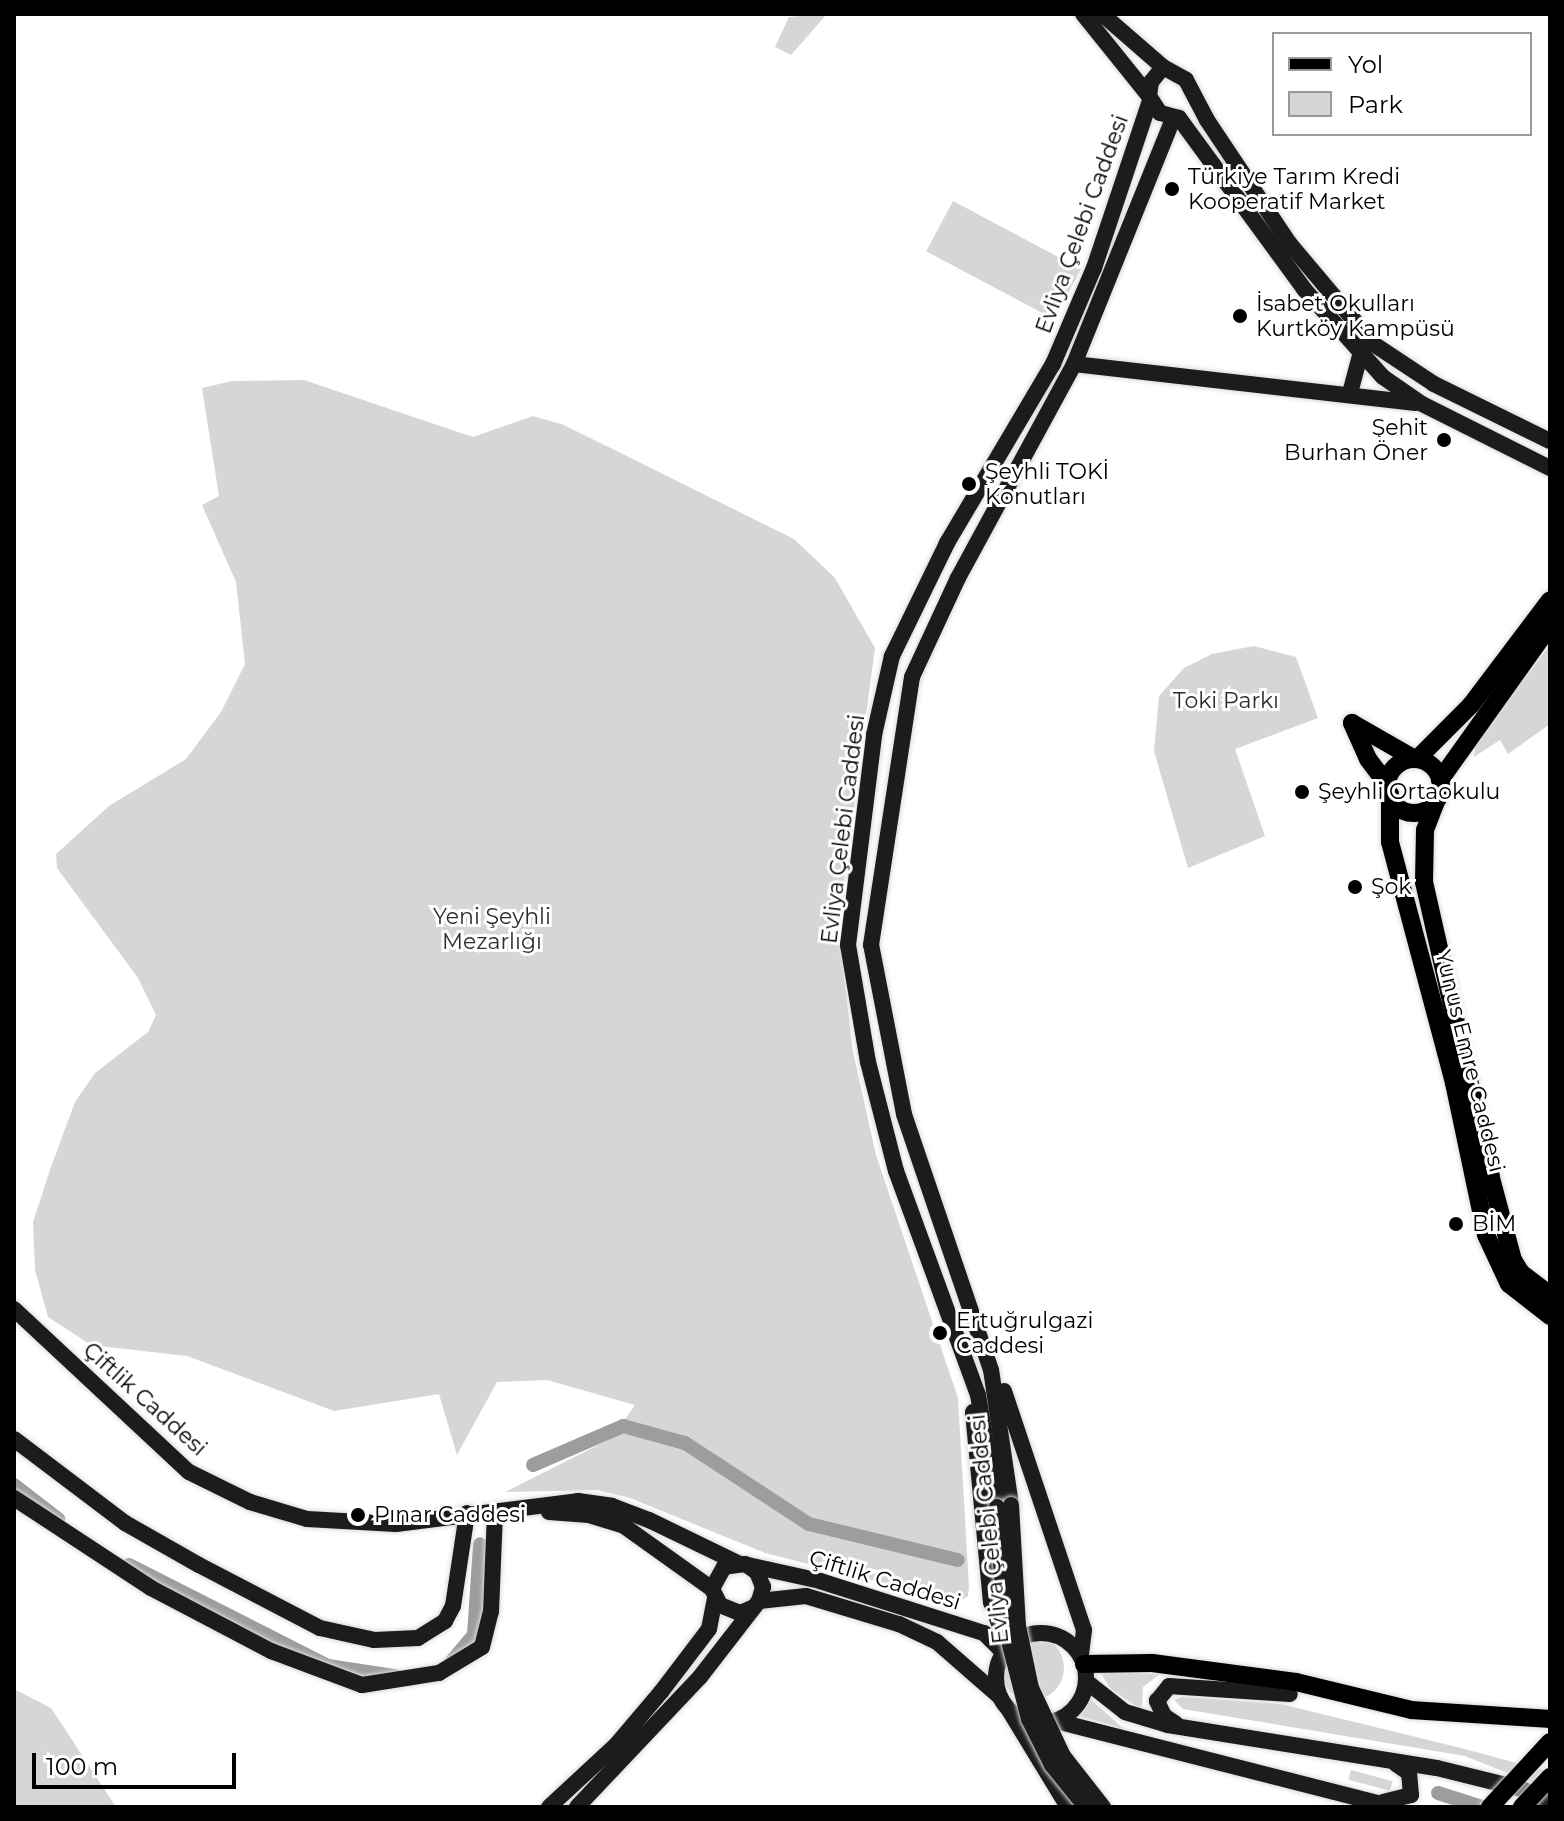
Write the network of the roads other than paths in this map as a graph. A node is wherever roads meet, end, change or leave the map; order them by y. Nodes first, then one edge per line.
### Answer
1 (1083, 14) edge
2 (1102, 14) edge
3 (1163, 67) junction
4 (1193, 98) junction
5 (1150, 99) junction
6 (1176, 118) junction
7 (1360, 355) junction
8 (1074, 364) junction
9 (1350, 393) junction
10 (1422, 404) junction
11 (1550, 441) edge
12 (1550, 468) edge
13 (934, 570) junction
14 (958, 578) junction
15 (1550, 600) edge
16 (1550, 626) edge
17 (1416, 758) junction
18 (1440, 780) junction
19 (1389, 789) junction
20 (1435, 804) junction
21 (1550, 1295) edge
22 (14, 1309) edge
23 (1550, 1316) edge
24 (991, 1370) junction
25 (970, 1375) junction
26 (14, 1439) edge
27 (14, 1498) edge
28 (1004, 1506) junction
29 (495, 1511) junction
30 (467, 1513) junction
31 (741, 1564) junction
32 (714, 1594) junction
33 (756, 1604) junction
34 (1006, 1650) junction
35 (1084, 1667) junction
36 (1290, 1694) dead end
37 (1004, 1703) junction
38 (1550, 1719) edge
39 (1056, 1721) junction
40 (1181, 1728) junction
41 (1550, 1742) edge
42 (1396, 1764) junction
43 (1550, 1777) edge
44 (1550, 1803) edge
45 (1385, 1805) edge
46 (549, 1807) edge
47 (577, 1807) edge
48 (1068, 1807) edge
49 (1086, 1807) edge
50 (1103, 1807) edge
51 (1490, 1807) edge
52 (1522, 1807) edge

1 - 5 street
2 - 3 street
3 - 4 street
3 - 5 street
4 - 6 street
4 - 11 street
5 - 6 street
5 - 13 street, Evliya Çelebi Caddesi
6 - 7 street
6 - 8 street, Evliya Çelebi Caddesi
7 - 9 street
7 - 10 street
8 - 9 street
8 - 14 street, Evliya Çelebi Caddesi
9 - 10 street
10 - 12 street
13 - 14 street
13 - 25 street, Evliya Çelebi Caddesi
14 - 24 street, Evliya Çelebi Caddesi
15 - 17 main road
16 - 18 main road
17 - 18 main road
17 - 19 main road
17 - 19 main road
18 - 20 main road
19 - 20 main road
19 - 23 main road, Yunus Emre Caddesi
20 - 21 main road, Yunus Emre Caddesi
22 - 30 street, Çiftlik Caddesi
24 - 28 street, Evliya Çelebi Caddesi
24 - 35 street, Evliya Çelebi Caddesi
25 - 28 street, Evliya Çelebi Caddesi
25 - 34 street, Evliya Çelebi Caddesi
26 - 30 street
27 - 29 street
28 - 49 street, Evliya Çelebi Caddesi, bridge
28 - 50 street, Evliya Çelebi Caddesi, bridge
29 - 30 street, Çiftlik Caddesi
29 - 31 street, Çiftlik Caddesi
29 - 32 street, Çiftlik Caddesi
31 - 32 street
31 - 33 street
31 - 34 street, Çiftlik Caddesi
32 - 33 street
32 - 46 street
33 - 37 street, Çiftlik Caddesi
33 - 47 street
34 - 35 street
34 - 37 street
35 - 38 main road
35 - 39 street
35 - 40 street
36 - 40 street
37 - 39 street
37 - 48 street
39 - 45 street
40 - 42 street
41 - 51 main road, bridge
42 - 44 street
42 - 45 street
43 - 52 main road, bridge

